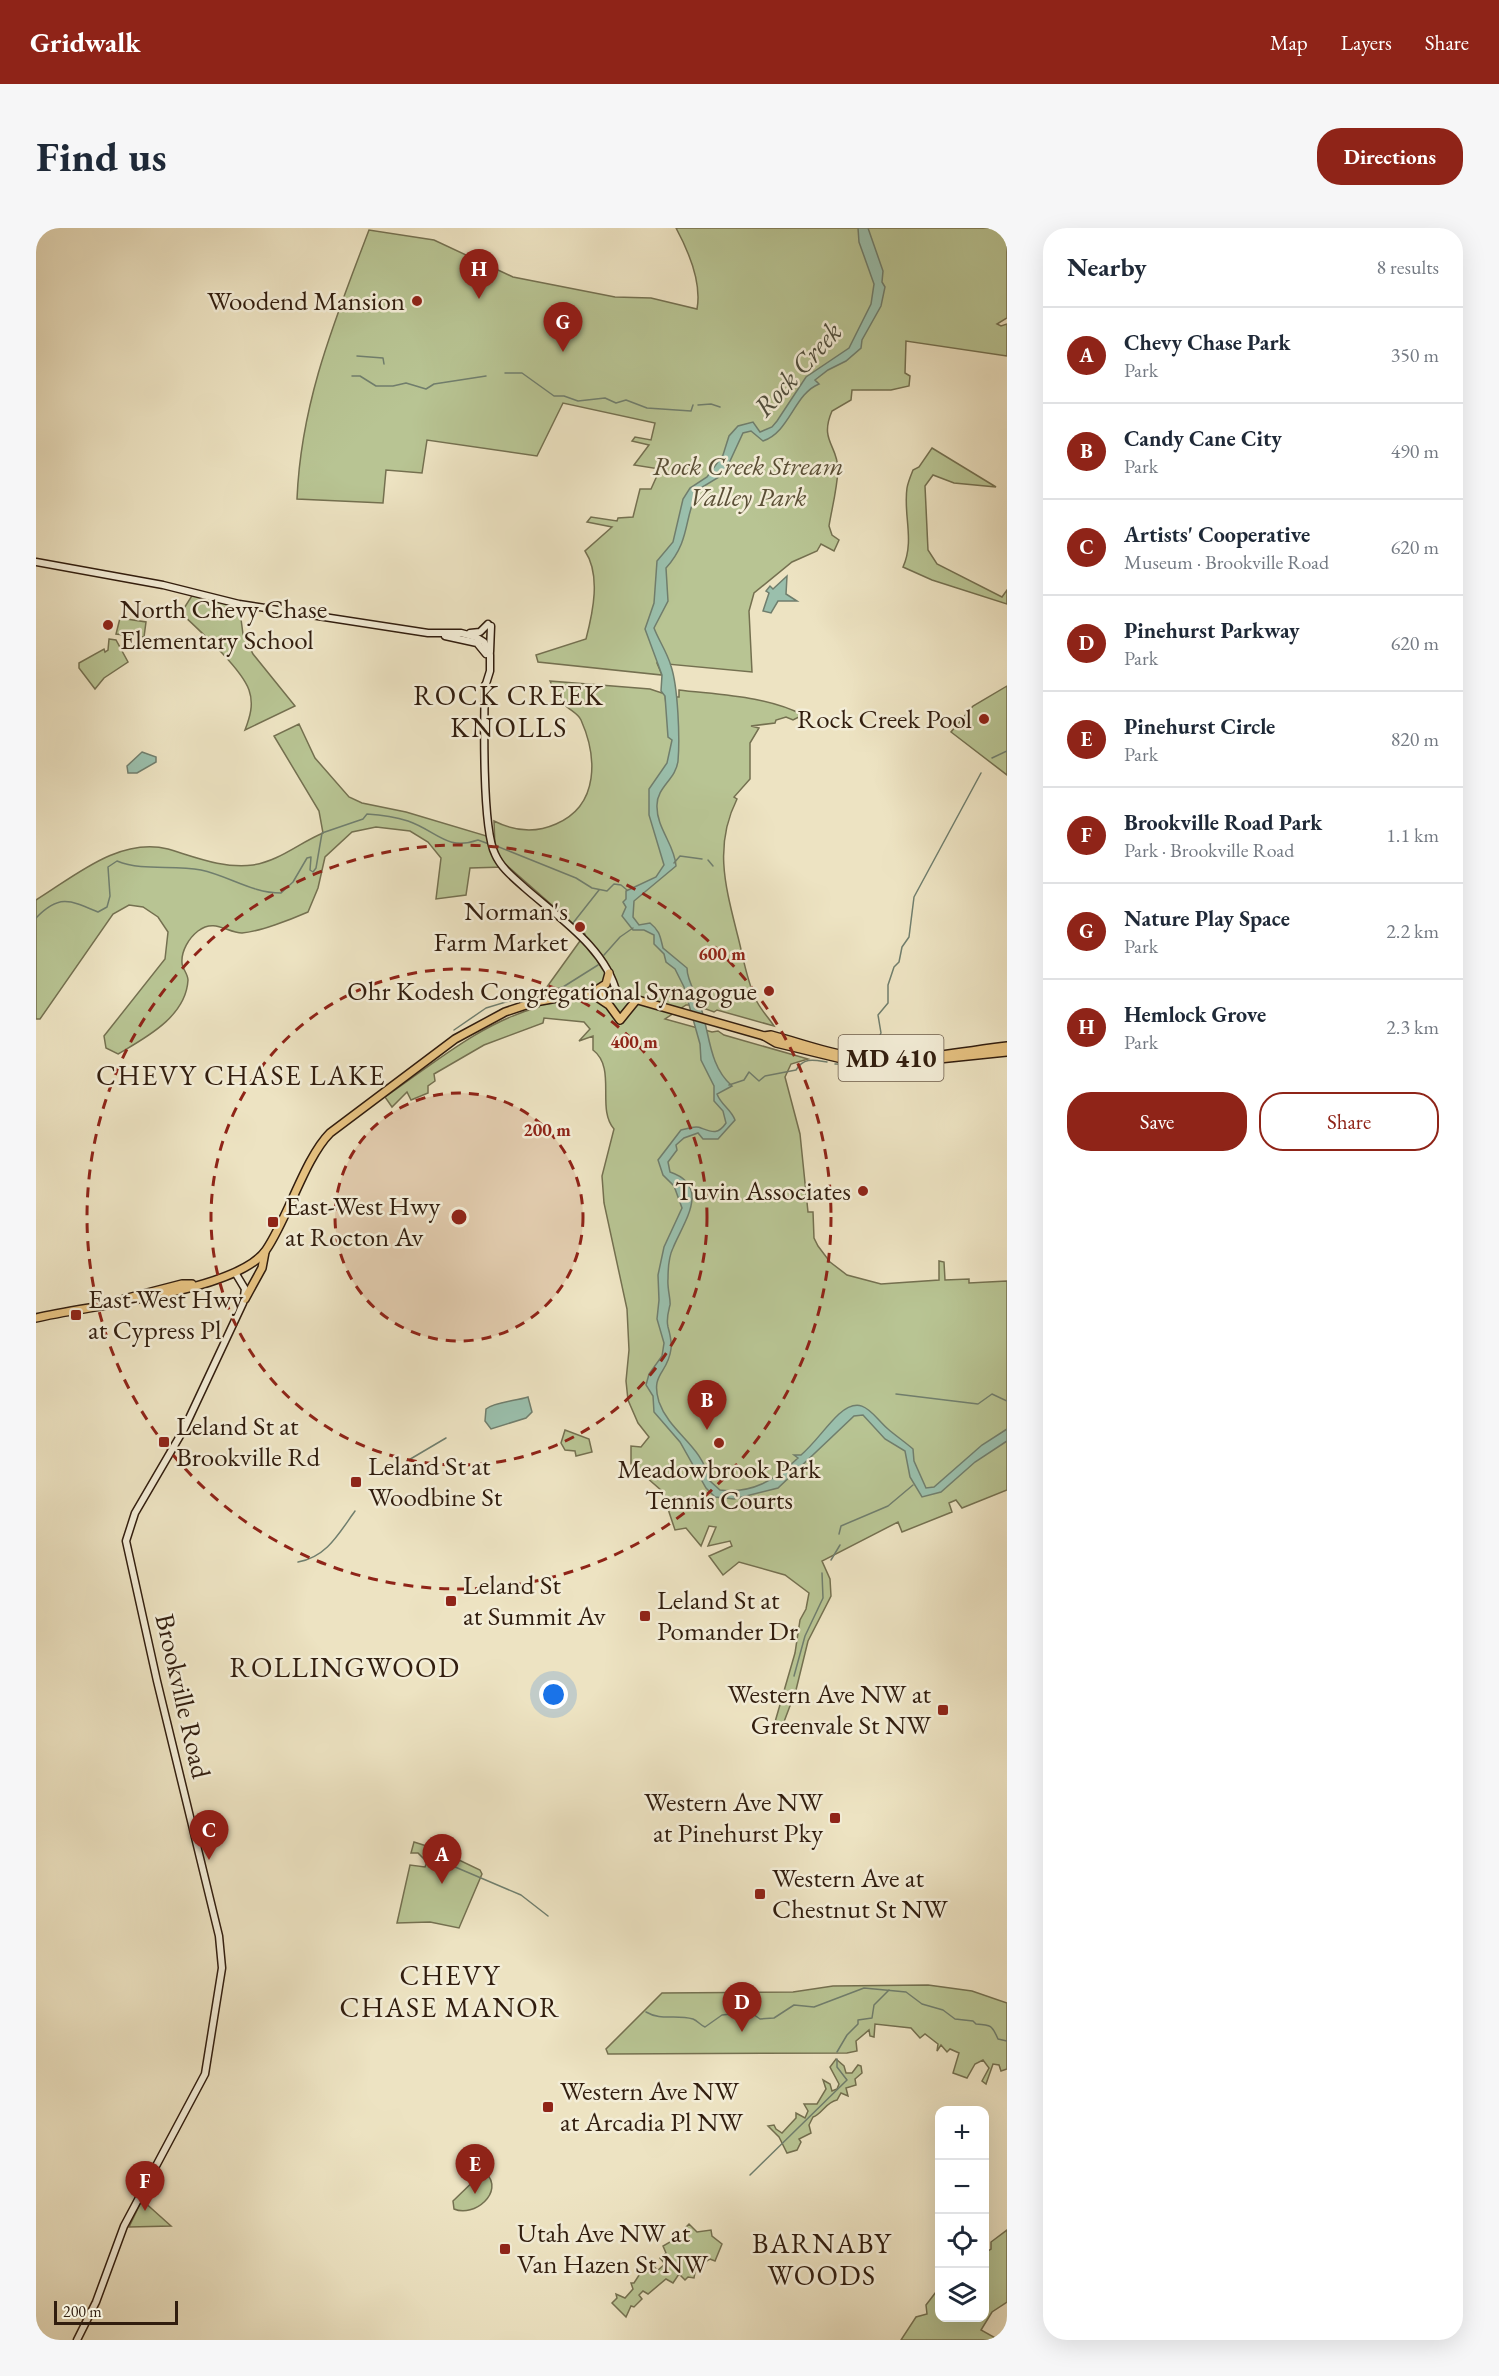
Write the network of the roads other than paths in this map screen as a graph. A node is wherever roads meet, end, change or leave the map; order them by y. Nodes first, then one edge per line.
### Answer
1 (36, 562) edge
2 (461, 633) junction
3 (440, 634) junction
4 (481, 643) junction
5 (490, 655) junction
6 (485, 687) junction
7 (609, 973) junction
8 (591, 993) junction
9 (618, 994) junction
10 (637, 999) junction
11 (764, 1036) junction
12 (1007, 1046) edge
13 (1007, 1052) edge
14 (266, 1251) junction
15 (236, 1274) junction
16 (245, 1299) junction
17 (36, 1318) edge
18 (77, 2340) edge

1 - 3 main road
2 - 3 main road
2 - 4 main road
2 - 5 main road
3 - 4 main road
4 - 5 main road
4 - 6 main road
5 - 6 main road
6 - 7 main road
7 - 8 main road
7 - 9 main road
8 - 9 main road, MD 410
8 - 10 main road
8 - 14 main road, MD 410
9 - 10 main road, MD 410
10 - 11 main road, MD 410
11 - 12 main road, MD 410
11 - 13 main road, MD 410
14 - 15 main road, MD 410
14 - 16 main road
15 - 16 main road
15 - 17 main road, MD 410
16 - 18 main road, Brookville Road

